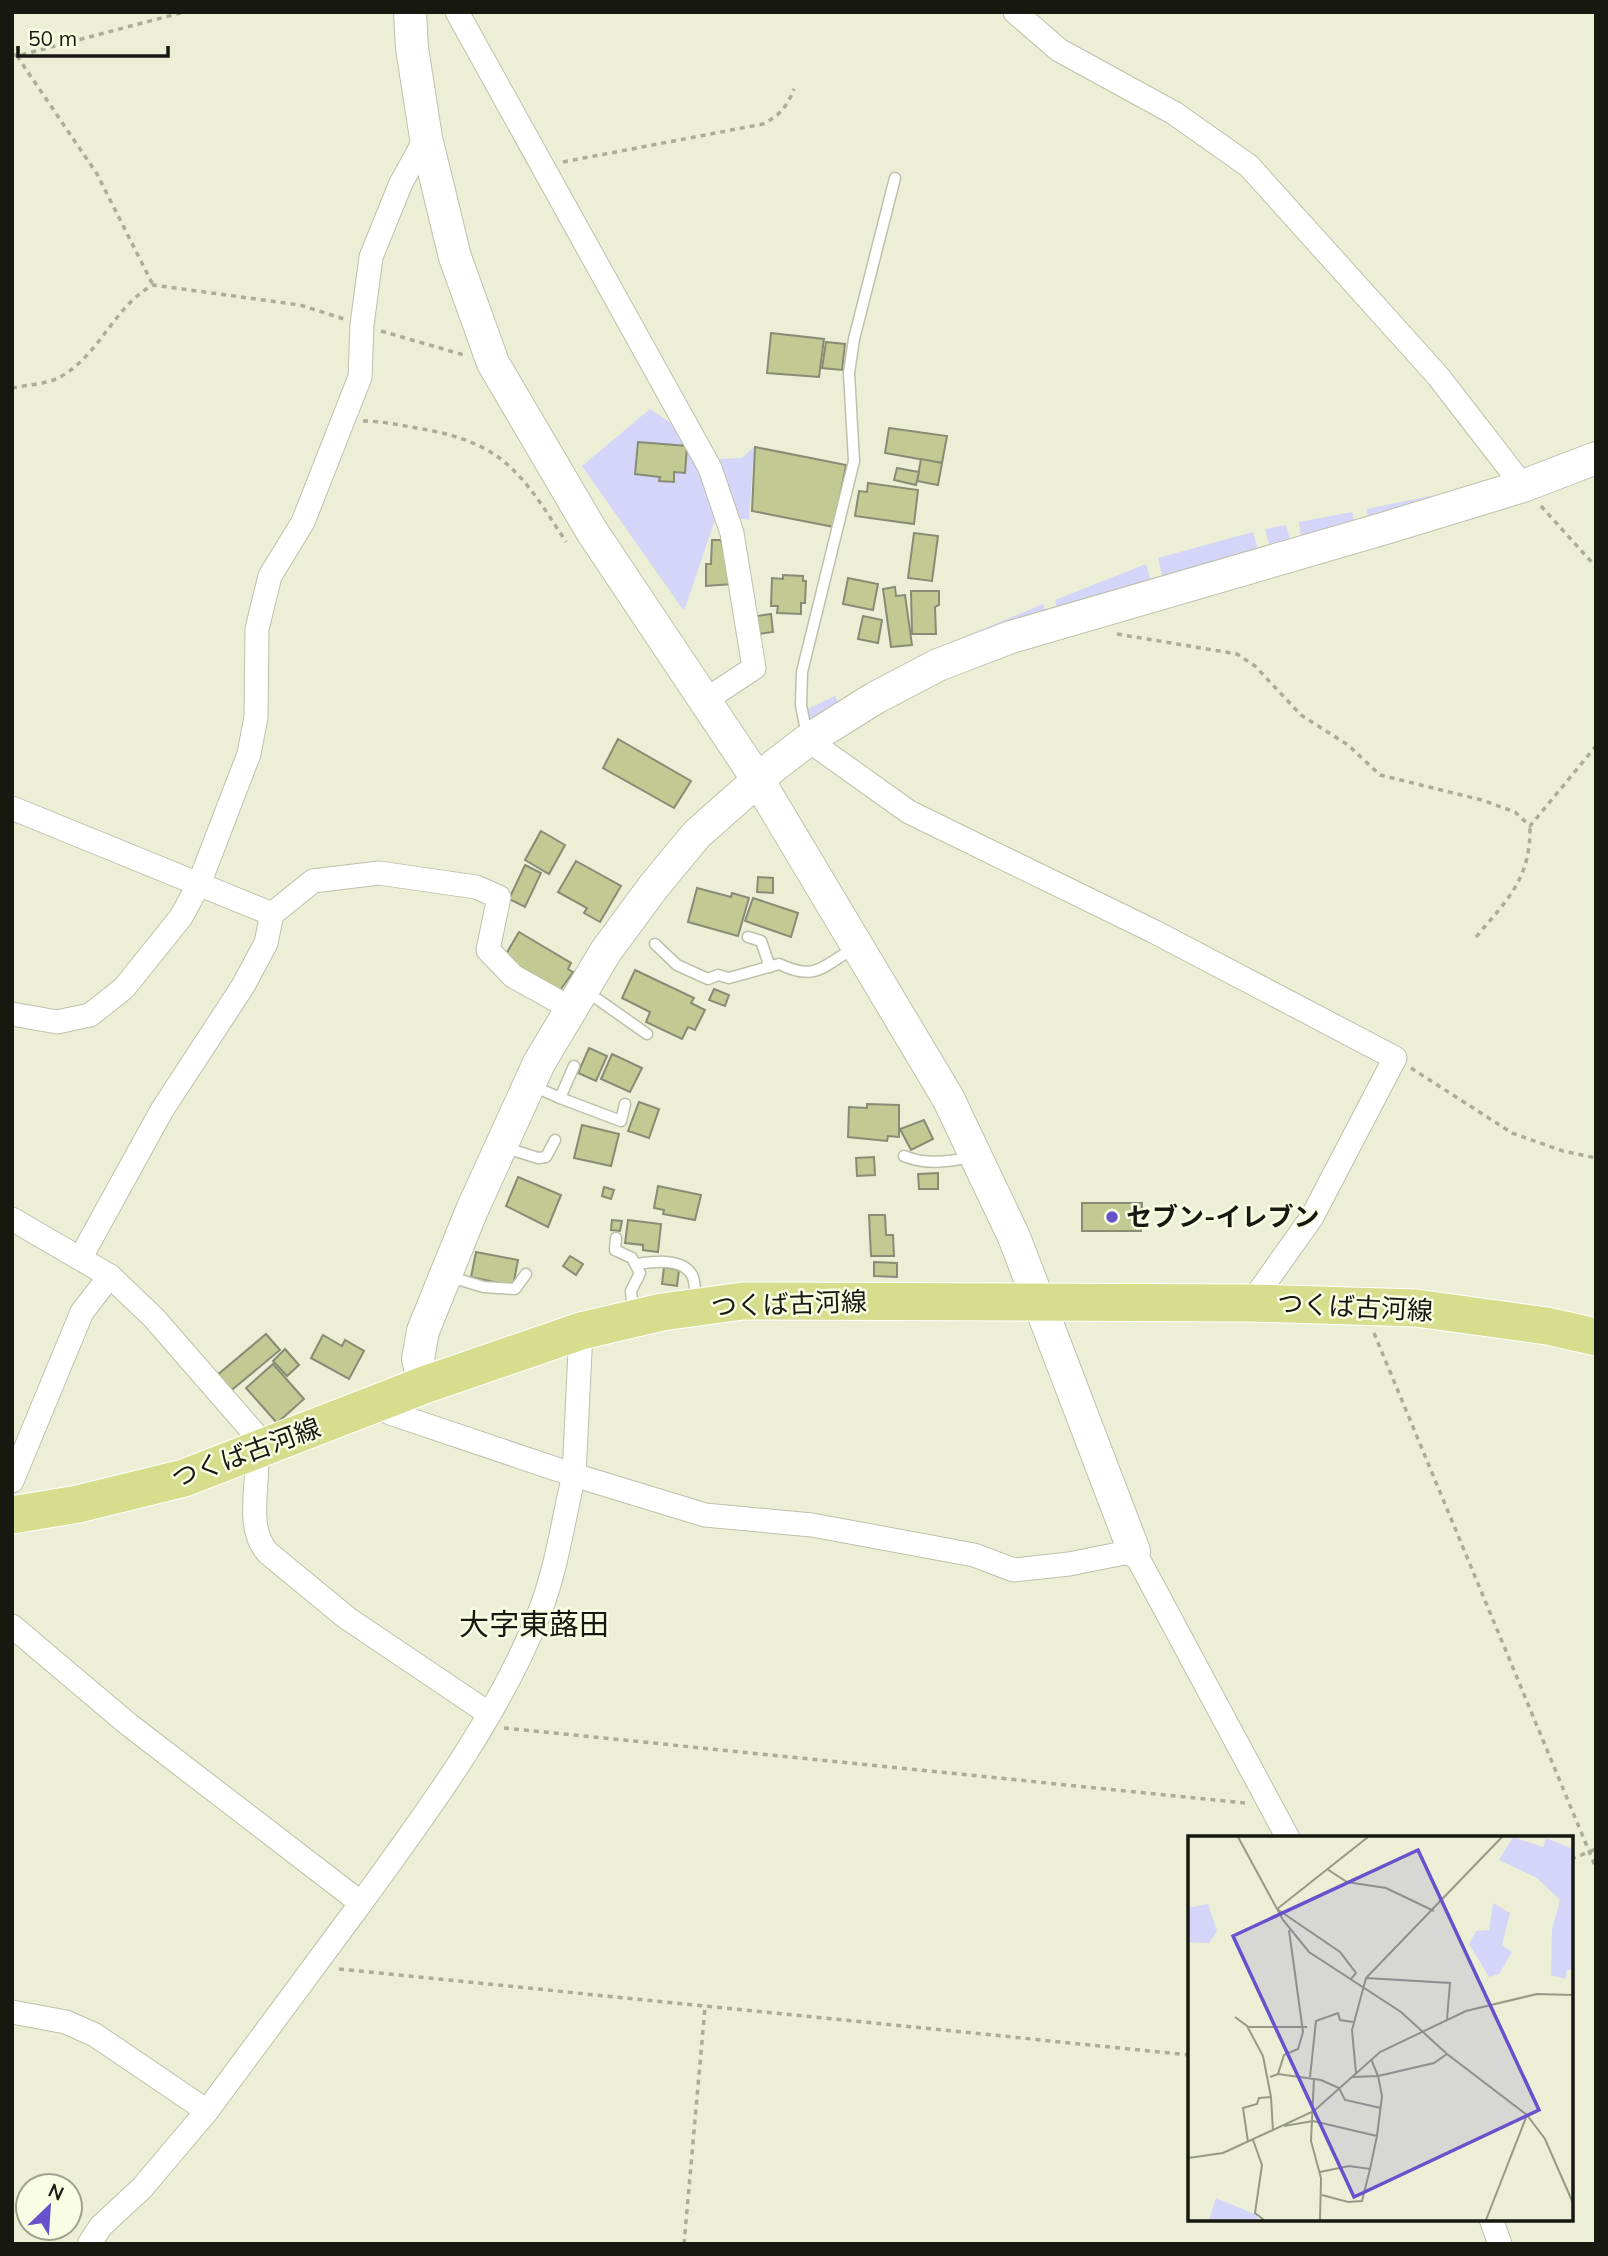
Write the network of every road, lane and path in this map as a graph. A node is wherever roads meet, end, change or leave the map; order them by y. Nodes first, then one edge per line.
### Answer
1 (184, 12) edge
2 (410, 12) edge
3 (457, 12) edge
4 (1015, 12) edge
5 (15, 55) edge
6 (794, 89) dead end
7 (426, 138) junction
8 (541, 167) junction
9 (895, 177) dead end
10 (153, 285) junction
11 (362, 325) junction
12 (493, 363) junction
13 (12, 388) edge
14 (343, 421) junction
15 (1596, 458) edge
16 (1523, 486) junction
17 (574, 553) dead end
18 (1596, 567) edge
19 (1115, 634) dead end
20 (704, 701) junction
21 (808, 740) junction
22 (1596, 746) edge
23 (758, 780) junction
24 (12, 808) edge
25 (1530, 826) junction
26 (199, 884) junction
27 (272, 914) junction
28 (748, 937) dead end
29 (1476, 937) dead end
30 (655, 944) dead end
31 (857, 947) junction
32 (770, 967) junction
33 (578, 999) junction
34 (12, 1014) edge
35 (647, 1034) dead end
36 (1395, 1058) junction
37 (575, 1066) dead end
38 (529, 1084) junction
39 (560, 1098) junction
40 (625, 1104) dead end
41 (555, 1140) dead end
42 (500, 1146) junction
43 (975, 1155) junction
44 (904, 1156) dead end
45 (1596, 1158) edge
46 (12, 1219) edge
47 (616, 1238) dead end
48 (81, 1257) junction
49 (637, 1264) junction
50 (526, 1274) dead end
51 (444, 1275) junction
52 (110, 1276) junction
53 (1039, 1302) junction
54 (1251, 1303) junction
55 (1362, 1306) junction
56 (699, 1307) junction
57 (635, 1319) junction
58 (581, 1331) junction
59 (1596, 1337) edge
60 (424, 1385) junction
61 (383, 1401) junction
62 (260, 1451) junction
63 (573, 1475) junction
64 (12, 1481) edge
65 (12, 1515) edge
66 (1134, 1551) junction
67 (12, 1626) edge
68 (485, 1719) junction
69 (1270, 1805) junction
70 (1287, 1836) edge
71 (1596, 1849) edge
72 (1573, 1858) edge
73 (1596, 1868) edge
74 (361, 1903) junction
75 (316, 1967) junction
76 (705, 2007) junction
77 (12, 2012) edge
78 (1188, 2055) edge
79 (207, 2111) junction
80 (1492, 2221) edge
81 (89, 2244) edge
82 (684, 2244) edge
83 (1500, 2244) edge

1 - 5 path
2 - 7 street
3 - 8 street
4 - 16 street
5 - 10 path
6 - 8 path
7 - 11 street
7 - 12 street
8 - 20 street
9 - 21 lane
10 - 11 path
10 - 13 path
11 - 12 path
11 - 14 street
12 - 20 street
14 - 17 path
14 - 26 street
15 - 16 street
16 - 18 path
16 - 21 street
19 - 25 path
20 - 23 street
21 - 23 street
21 - 36 street
22 - 25 path
23 - 31 street
23 - 33 street
24 - 26 street
25 - 29 path
26 - 27 street
26 - 34 street
27 - 33 street
27 - 48 street
28 - 32 lane
30 - 32 lane
31 - 32 lane
31 - 43 street
33 - 35 lane
33 - 38 street
36 - 45 path
36 - 54 street
37 - 39 lane
38 - 39 lane
38 - 42 street
39 - 40 lane
41 - 42 lane
42 - 51 street
43 - 44 lane
43 - 53 street
46 - 48 street
47 - 49 lane
48 - 52 street
49 - 56 lane
49 - 57 lane
50 - 51 lane
51 - 60 street
52 - 62 street
52 - 64 street
53 - 54 main road, つくば古河線
53 - 56 main road, つくば古河線
53 - 66 street
54 - 55 main road, つくば古河線
55 - 59 main road, つくば古河線
55 - 73 path
56 - 57 main road, つくば古河線
57 - 58 main road, つくば古河線
58 - 60 main road, つくば古河線
58 - 63 street
60 - 61 main road, つくば古河線
61 - 62 main road, つくば古河線
61 - 63 street
62 - 65 main road, つくば古河線
62 - 68 street
63 - 66 street
63 - 68 street
66 - 69 street
67 - 74 street
68 - 69 path
68 - 74 street
69 - 70 street
71 - 72 path
74 - 75 street
75 - 76 path
75 - 79 street
76 - 78 path
76 - 82 path
77 - 79 street
79 - 81 street
80 - 83 street

